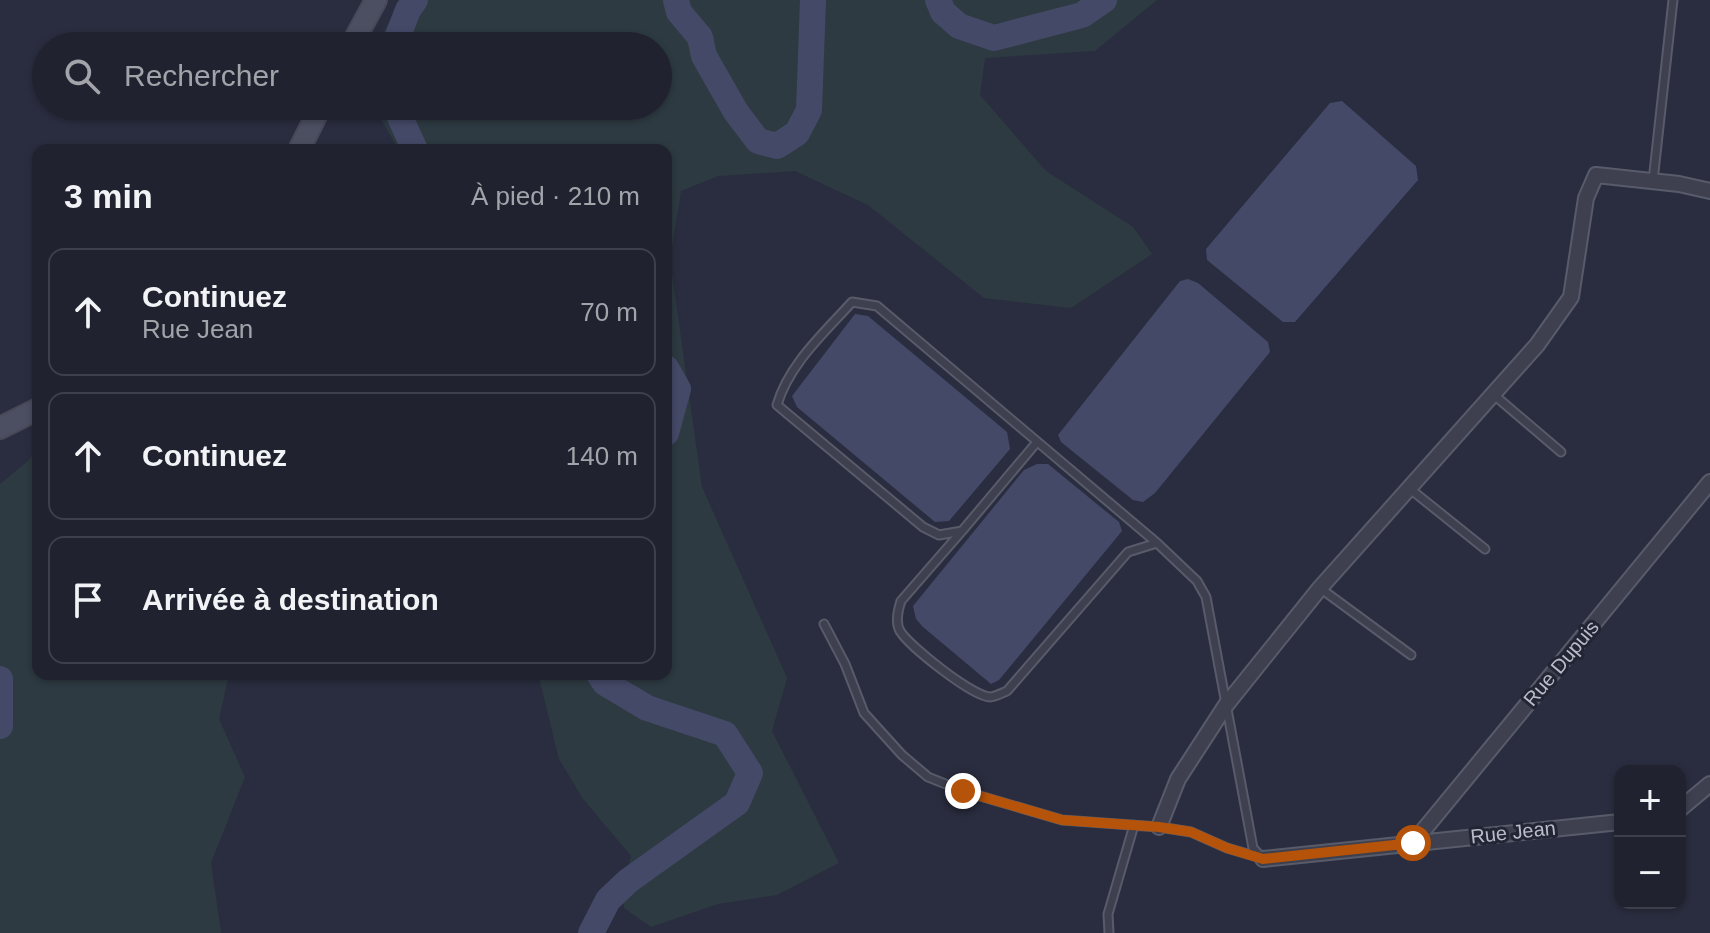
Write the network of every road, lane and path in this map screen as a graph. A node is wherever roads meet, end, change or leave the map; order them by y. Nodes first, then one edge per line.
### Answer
1 (376, 0) edge
2 (1673, 0) edge
3 (359, 32) edge
4 (314, 120) edge
5 (302, 144) edge
6 (1653, 181) junction
7 (1710, 191) edge
8 (1493, 394) junction
9 (32, 412) edge
10 (0, 428) edge
11 (1037, 442) junction
12 (1561, 452) dead end
13 (1710, 482) edge
14 (1409, 488) junction
15 (962, 531) junction
16 (1157, 543) junction
17 (1485, 549) dead end
18 (1320, 588) junction
19 (824, 624) dead end
20 (1411, 655) dead end
21 (1226, 705) junction
22 (1710, 784) edge
23 (1686, 804) edge
24 (1614, 823) edge
25 (1134, 825) junction
26 (1159, 827) junction
27 (1413, 843) junction
28 (1263, 859) junction
29 (1109, 933) edge

1 - 3 main road
2 - 6 lane
4 - 5 main road
6 - 7 street
6 - 8 street
8 - 12 lane
8 - 14 street
9 - 10 main road
11 - 15 lane
11 - 15 lane
11 - 16 lane
13 - 27 street, Rue Dupuis
14 - 17 lane
14 - 18 street
15 - 16 lane
16 - 21 lane
18 - 20 lane
18 - 21 street
19 - 25 lane
21 - 26 street
21 - 28 lane
22 - 23 street
24 - 27 street, Rue Jean
25 - 26 lane
25 - 29 lane
26 - 28 lane
27 - 28 street, Rue Jean

